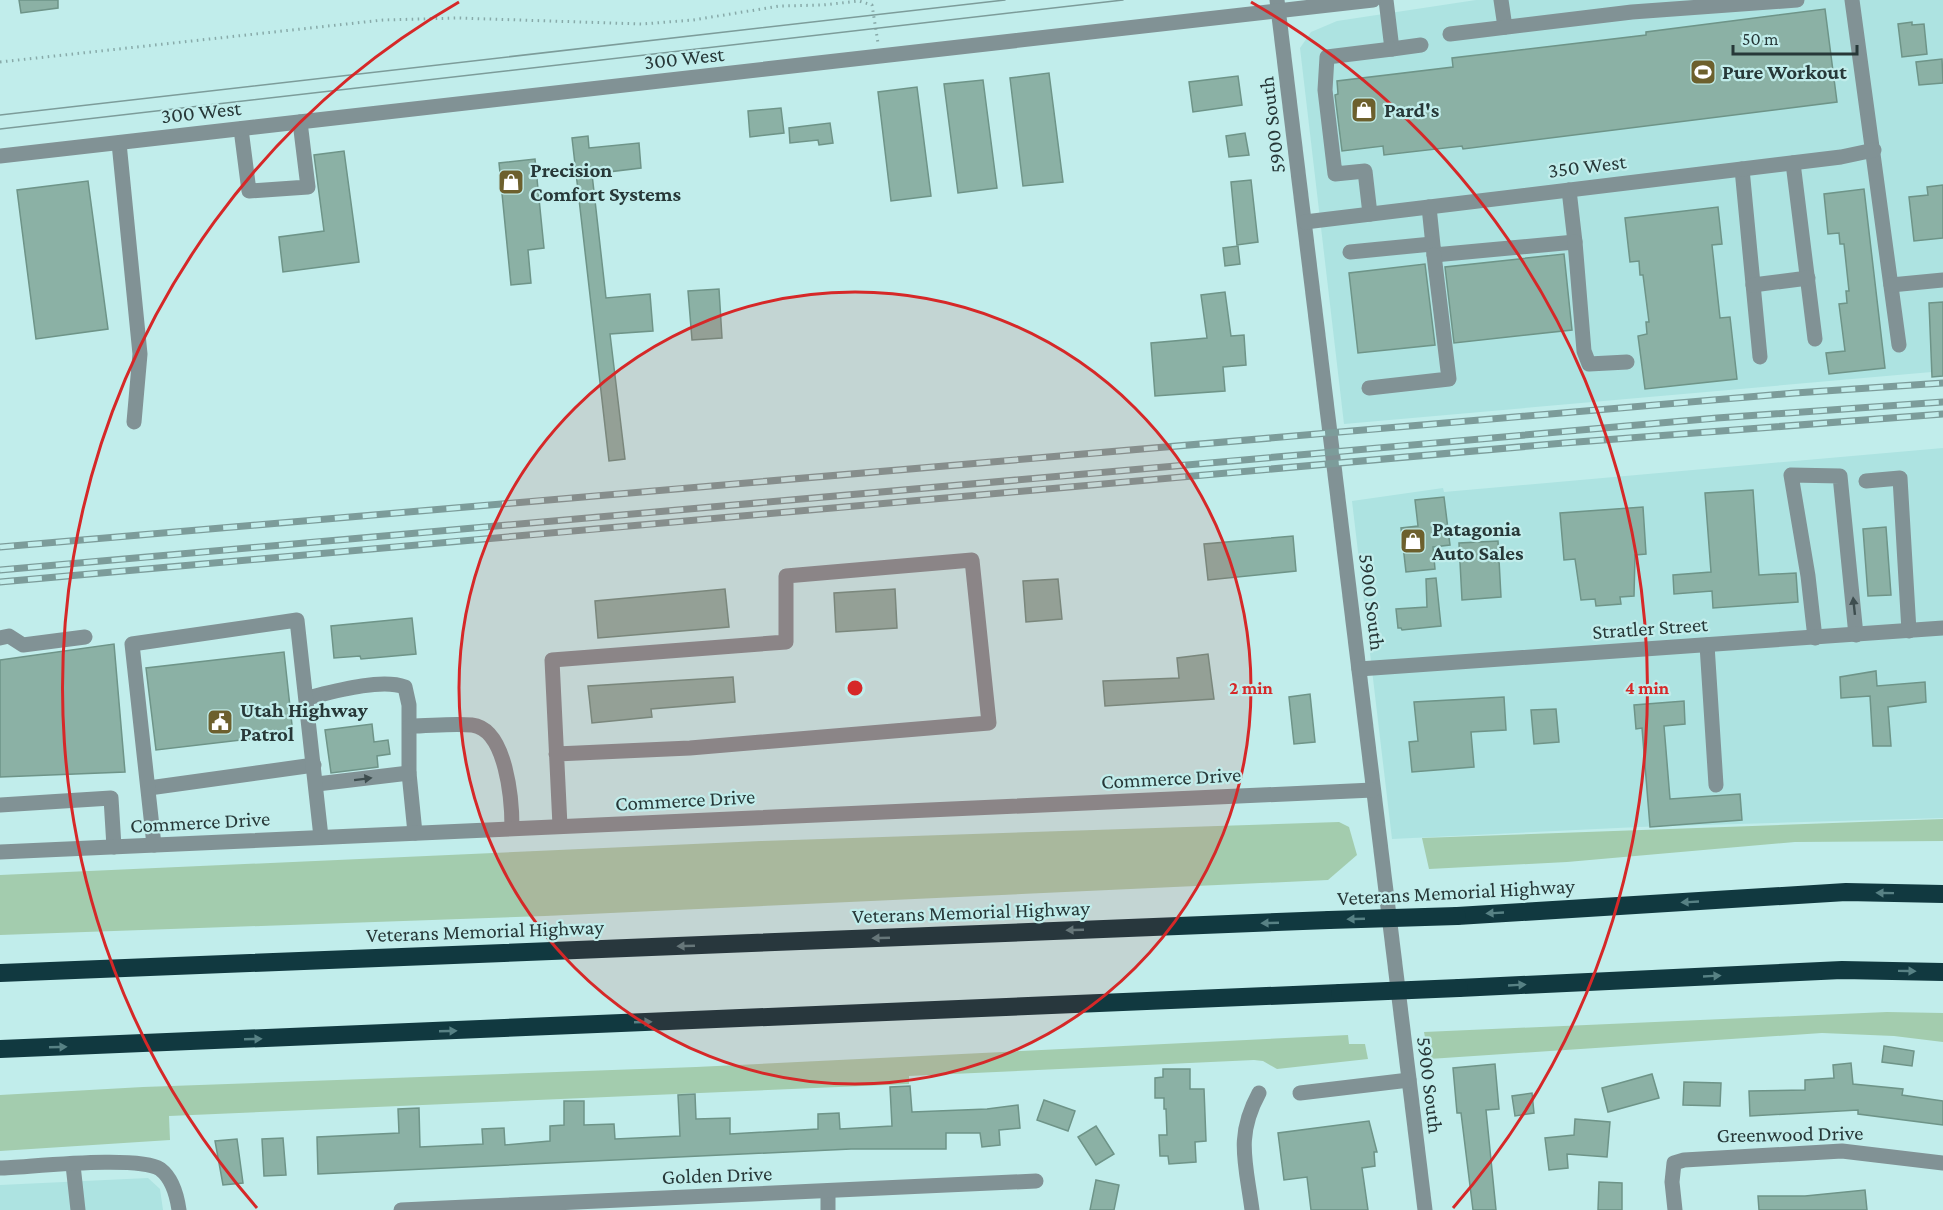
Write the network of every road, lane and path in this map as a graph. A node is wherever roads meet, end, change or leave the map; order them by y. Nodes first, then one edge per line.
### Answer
1 (1373, 0) edge
2 (1386, 0) edge
3 (1501, 0) edge
4 (1797, 0) edge
5 (1852, 0) edge
6 (1278, 6) edge
7 (1626, 6) edge
8 (1505, 27) junction
9 (1450, 34) dead end
10 (1421, 45) dead end
11 (1392, 50) junction
12 (879, 57) junction
13 (0, 62) edge
14 (300, 122) junction
15 (241, 129) junction
16 (119, 143) junction
17 (1874, 150) junction
18 (0, 156) edge
19 (1793, 163) junction
20 (1742, 169) junction
21 (1569, 190) junction
22 (1429, 207) junction
23 (1371, 214) junction
24 (1305, 222) junction
25 (1575, 242) junction
26 (1433, 249) junction
27 (1350, 252) dead end
28 (1808, 278) junction
29 (1943, 280) edge
30 (1753, 285) junction
31 (1891, 285) junction
32 (1815, 339) dead end
33 (1899, 345) dead end
34 (1760, 357) dead end
35 (1627, 362) dead end
36 (1369, 388) dead end
37 (134, 422) dead end
38 (1866, 482) dead end
39 (1943, 628) edge
40 (1909, 631) junction
41 (1856, 635) junction
42 (85, 637) dead end
43 (0, 638) edge
44 (1815, 638) junction
45 (1707, 645) junction
46 (1359, 669) junction
47 (306, 698) junction
48 (410, 726) junction
49 (556, 754) junction
50 (314, 765) junction
51 (409, 773) junction
52 (316, 784) junction
53 (1716, 785) dead end
54 (148, 788) junction
55 (1372, 790) junction
56 (0, 805) edge
57 (560, 826) junction
58 (512, 828) junction
59 (415, 833) junction
60 (321, 837) junction
61 (154, 845) junction
62 (114, 847) junction
63 (0, 852) edge
64 (1943, 894) edge
65 (1943, 972) edge
66 (0, 973) edge
67 (0, 1049) edge
68 (1409, 1080) junction
69 (1259, 1093) dead end
70 (1300, 1094) dead end
71 (1943, 1163) edge
72 (73, 1165) junction
73 (0, 1168) edge
74 (1036, 1181) dead end
75 (828, 1191) junction
76 (621, 1205) edge
77 (78, 1210) edge
78 (179, 1210) edge
79 (401, 1210) edge
80 (407, 1210) edge
81 (828, 1210) edge
82 (1252, 1210) edge
83 (1425, 1210) edge
84 (1674, 1210) edge

1 - 6 street, 300 West
2 - 11 street
3 - 8 street
4 - 7 street
5 - 17 street
6 - 12 street, 300 West
6 - 24 street, 5900 South
7 - 8 street
8 - 9 street
10 - 11 street
11 - 23 street
12 - 13 path
12 - 14 street, 300 West
14 - 15 street, 300 West
14 - 15 street
15 - 16 street, 300 West
16 - 18 street, 300 West
16 - 37 street
17 - 19 street, 350 West
17 - 31 street
19 - 20 street, 350 West
19 - 28 street
20 - 21 street, 350 West
20 - 30 street
21 - 22 street, 350 West
21 - 25 street
22 - 23 street, 350 West
22 - 26 street
23 - 24 street, 350 West
24 - 46 street, 5900 South
25 - 26 street
25 - 35 street
26 - 27 street
26 - 36 street
28 - 30 street
28 - 32 street
29 - 31 street
30 - 34 street
31 - 33 street
38 - 40 street
39 - 40 street, Stratler Street
40 - 41 street, Stratler Street
41 - 44 street, Stratler Street
41 -> 44 street
42 - 43 street
44 - 45 street, Stratler Street
45 - 46 street, Stratler Street
45 - 53 street
46 - 55 street, 5900 South
47 - 48 street
47 - 50 street
47 - 54 street
48 - 51 street
48 - 58 street
49 - 49 street
49 - 57 street
50 - 52 street
50 - 54 street
52 -> 51 street
51 - 59 street
52 - 60 street
54 - 61 street
55 - 57 street, Commerce Drive
55 - 68 street, 5900 South
56 - 62 street
57 - 58 street, Commerce Drive
58 - 59 street, Commerce Drive
59 - 60 street, Commerce Drive
60 - 61 street, Commerce Drive
61 - 62 street, Commerce Drive
62 - 63 street, Commerce Drive
64 -> 66 highway, Veterans Memorial Highway, bridge
67 -> 65 highway, bridge
68 - 70 street
68 - 83 street, 5900 South
69 - 82 street
71 - 84 street, Greenwood Drive
72 - 73 street
72 - 77 street
72 - 78 street
74 - 75 street, Golden Drive
75 - 76 street, Golden Drive
75 - 81 street
76 - 80 street, Golden Drive
79 - 80 street, Golden Drive

